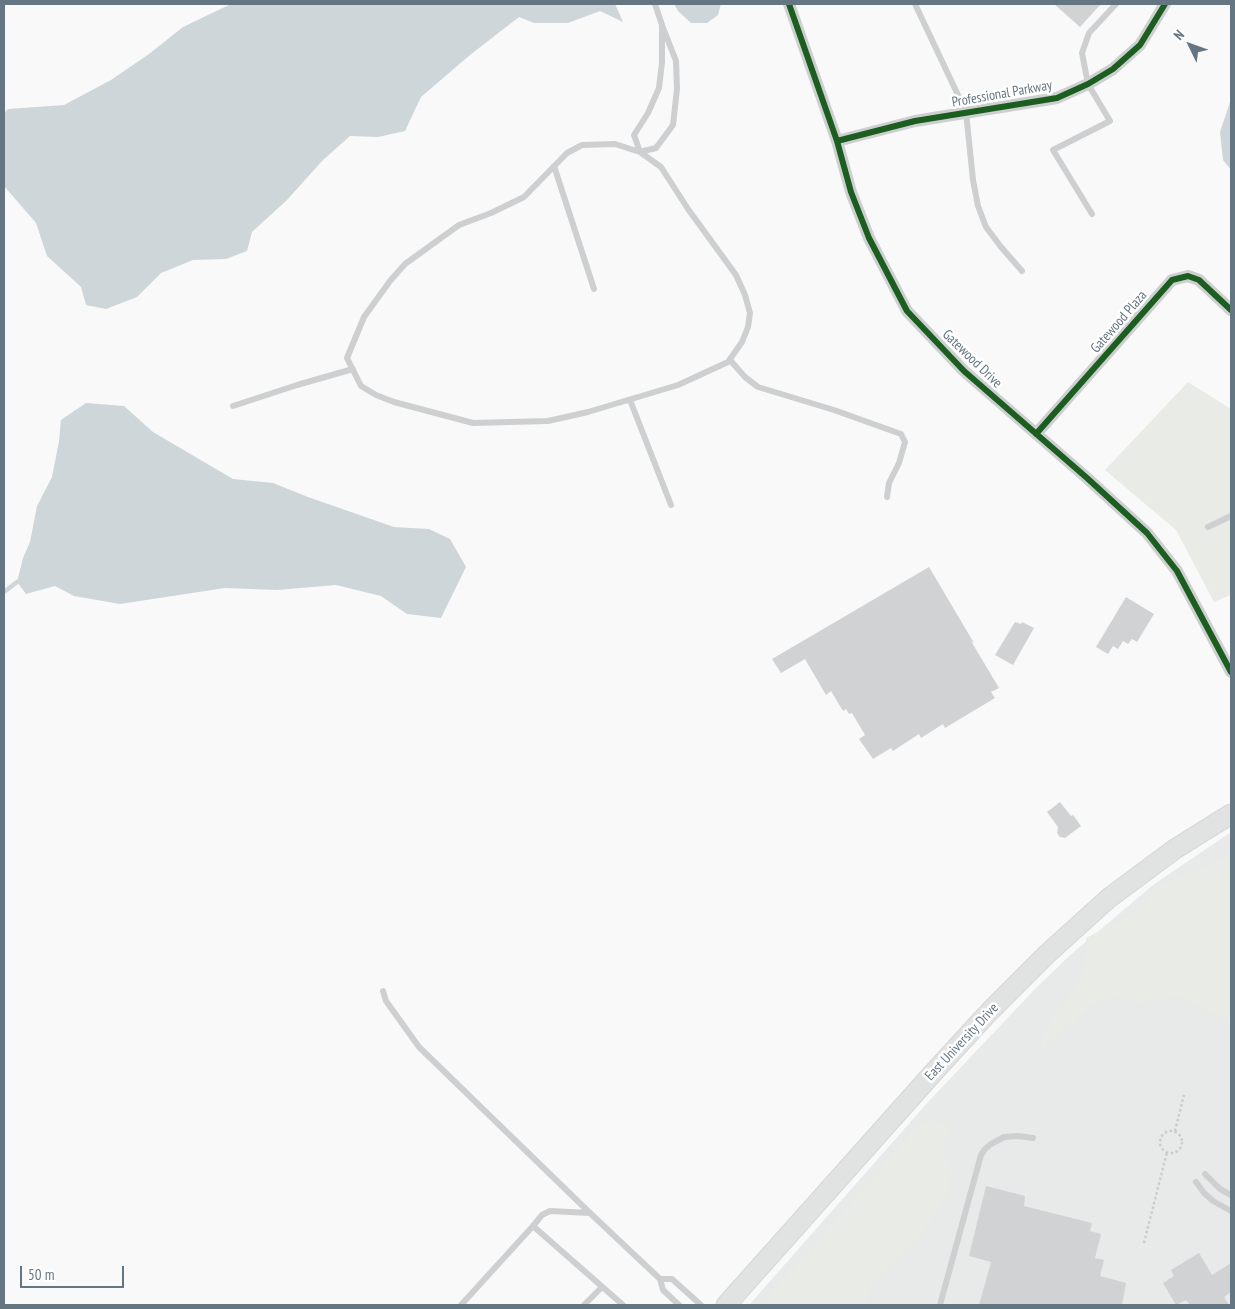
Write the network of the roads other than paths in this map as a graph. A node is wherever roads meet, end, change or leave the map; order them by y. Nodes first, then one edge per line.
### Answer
1 (655, 4) edge
2 (789, 4) edge
3 (915, 4) edge
4 (1116, 4) edge
5 (1165, 4) edge
6 (662, 25) junction
7 (1088, 84) junction
8 (966, 112) junction
9 (837, 141) junction
10 (640, 152) junction
11 (554, 166) junction
12 (1092, 214) dead end
13 (1022, 271) dead end
14 (594, 289) dead end
15 (1231, 310) edge
16 (730, 360) junction
17 (353, 369) junction
18 (630, 400) junction
19 (233, 406) dead end
20 (1036, 434) junction
21 (886, 497) dead end
22 (671, 505) dead end
23 (1231, 516) edge
24 (1208, 527) dead end
25 (1231, 672) edge
26 (1231, 814) edge
27 (383, 991) dead end
28 (1033, 1138) dead end
29 (1205, 1174) dead end
30 (1196, 1182) dead end
31 (1231, 1195) edge
32 (1231, 1212) edge
33 (590, 1213) junction
34 (533, 1226) junction
35 (660, 1279) junction
36 (602, 1287) junction
37 (461, 1305) edge
38 (584, 1305) edge
39 (623, 1305) edge
40 (679, 1305) edge
41 (701, 1305) edge
42 (726, 1305) edge
43 (940, 1305) edge

1 - 6 lane
2 - 9 street, Gatewood Drive
3 - 8 lane
4 - 7 lane
5 - 7 street, Professional Parkway
6 - 10 lane
6 - 10 lane
7 - 8 street, Professional Parkway
7 - 12 lane
8 - 9 street, Professional Parkway
8 - 13 lane
9 - 20 street, Gatewood Drive
10 - 11 lane
10 - 16 lane
11 - 14 lane
11 - 17 lane
15 - 20 street, Gatewood Plaza
16 - 18 lane
16 - 21 lane
17 - 18 lane
17 - 19 lane
18 - 22 lane
20 - 25 street, Gatewood Drive
23 - 24 lane
26 - 42 main road, East University Drive
27 - 33 lane
28 - 43 lane
29 - 31 lane
30 - 32 lane
33 - 34 lane
33 - 35 lane
34 - 36 lane
34 - 37 lane
35 - 40 lane
35 - 41 lane
36 - 38 lane
36 - 39 lane

